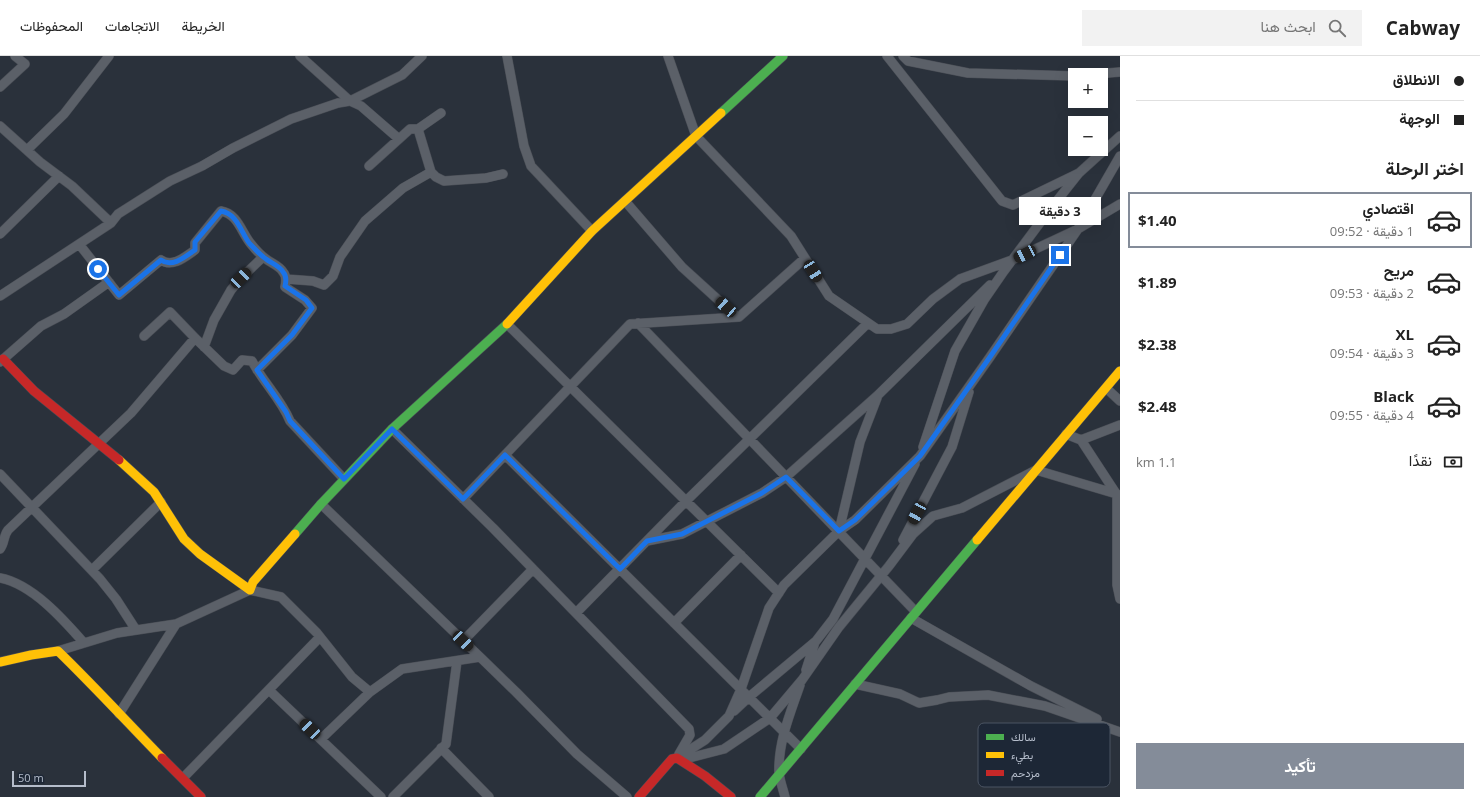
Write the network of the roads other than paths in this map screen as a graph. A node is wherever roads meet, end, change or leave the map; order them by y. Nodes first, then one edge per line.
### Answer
1 (15, 56) edge
2 (109, 56) edge
3 (300, 56) edge
4 (422, 56) edge
5 (507, 56) edge
6 (668, 56) edge
7 (783, 56) edge
8 (887, 56) edge
9 (903, 56) edge
10 (1120, 72) edge
11 (1108, 73) edge
12 (1068, 76) edge
13 (0, 87) edge
14 (350, 101) junction
15 (441, 113) dead end
16 (0, 126) edge
17 (418, 129) junction
18 (1120, 131) edge
19 (696, 136) junction
20 (1118, 138) edge
21 (399, 139) junction
22 (27, 150) junction
23 (1120, 156) edge
24 (369, 166) dead end
25 (431, 172) junction
26 (1079, 173) junction
27 (502, 174) dead end
28 (59, 176) junction
29 (625, 201) junction
30 (1120, 204) edge
31 (111, 223) junction
32 (1078, 229) junction
33 (592, 231) junction
34 (0, 234) edge
35 (79, 244) junction
36 (263, 257) junction
37 (805, 258) junction
38 (1012, 260) junction
39 (1004, 271) junction
40 (286, 279) junction
41 (109, 282) junction
42 (0, 296) edge
43 (736, 317) junction
44 (638, 323) junction
45 (868, 323) junction
46 (506, 324) junction
47 (144, 336) dead end
48 (195, 338) junction
49 (204, 347) junction
50 (2, 361) edge
51 (257, 370) junction
52 (1120, 371) edge
53 (972, 382) junction
54 (570, 387) junction
55 (1106, 388) junction
56 (878, 395) junction
57 (1120, 401) edge
58 (1120, 425) edge
59 (392, 429) junction
60 (1066, 434) junction
61 (750, 438) junction
62 (1081, 440) junction
63 (99, 444) junction
64 (505, 455) junction
65 (920, 456) junction
66 (1036, 470) junction
67 (0, 474) edge
68 (786, 477) junction
69 (344, 479) junction
70 (1119, 495) edge
71 (463, 499) junction
72 (686, 501) junction
73 (161, 502) junction
74 (320, 504) junction
75 (32, 507) junction
76 (706, 521) junction
77 (839, 531) junction
78 (647, 541) junction
79 (0, 549) edge
80 (741, 555) junction
81 (865, 559) junction
82 (889, 566) junction
83 (620, 569) junction
84 (92, 570) junction
85 (533, 570) junction
86 (881, 575) junction
87 (0, 578) edge
88 (250, 590) junction
89 (778, 593) junction
90 (1120, 599) edge
91 (576, 613) junction
92 (914, 615) junction
93 (674, 623) junction
94 (176, 624) junction
95 (136, 630) junction
96 (320, 637) junction
97 (463, 641) junction
98 (816, 641) junction
99 (84, 643) junction
100 (58, 651) junction
101 (31, 655) junction
102 (0, 656) edge
103 (480, 657) junction
104 (457, 661) junction
105 (0, 662) edge
106 (802, 680) junction
107 (855, 684) junction
108 (269, 690) junction
109 (741, 690) junction
110 (370, 692) junction
111 (749, 697) junction
112 (120, 714) junction
113 (729, 716) junction
114 (770, 718) junction
115 (1096, 723) edge
116 (1104, 723) edge
117 (1110, 726) edge
118 (1110, 728) edge
119 (1120, 731) edge
120 (784, 732) junction
121 (321, 739) junction
122 (442, 748) junction
123 (801, 749) junction
124 (679, 759) junction
125 (779, 774) junction
126 (183, 778) junction
127 (201, 797) edge
128 (381, 797) edge
129 (393, 797) edge
130 (490, 797) edge
131 (627, 797) edge
132 (639, 797) edge
133 (731, 797) edge
134 (760, 797) edge
135 (785, 797) edge

1 - 13 street
2 - 22 street
3 - 14 street
4 - 14 street
5 - 33 street
6 - 19 street
7 - 19 street
8 - 26 street
9 - 12 street
10 - 11 street
14 - 21 street
14 - 31 street
15 - 17 street
16 - 22 street
17 - 21 street
17 - 25 street
18 - 20 street
19 - 29 street
19 - 37 street
20 - 26 street
21 - 24 street
22 - 28 street
23 - 32 street
25 - 27 street
25 - 40 street
26 - 38 street
28 - 31 street
28 - 34 street
29 - 33 street
29 - 43 street
30 - 32 street
31 - 35 street
32 - 38 street
32 - 53 street
33 - 46 street
35 - 41 street
35 - 42 street
36 - 40 street
36 - 41 street
36 - 49 street
37 - 43 street
37 - 45 street
38 - 39 street
38 - 45 street
39 - 56 street
39 - 65 street
40 - 51 street
41 - 50 street
43 - 44 street
44 - 54 street
44 - 61 street
45 - 61 street
46 - 54 street
46 - 59 street
47 - 48 street
48 - 49 street
48 - 63 street
49 - 51 street
50 - 63 street
51 - 69 street
52 - 55 street
53 - 65 street
53 - 82 street
54 - 64 street
54 - 72 street
55 - 57 street
55 - 60 street
56 - 68 street
56 - 77 street
58 - 62 street
59 - 69 street
59 - 71 street
60 - 62 street
60 - 66 street
61 - 68 street
61 - 72 street
62 - 70 street
63 - 73 street
63 - 75 street
64 - 71 street
64 - 83 street
65 - 77 street
65 - 81 street
66 - 70 street
66 - 82 street
66 - 92 street
67 - 75 street
68 - 76 street
68 - 77 street
69 - 74 street
70 - 90 street
71 - 85 street
72 - 76 street
72 - 78 street
73 - 84 street
73 - 88 street
74 - 88 street
74 - 97 street
75 - 79 street
75 - 84 street
76 - 78 street
76 - 80 street
77 - 81 street
77 - 89 street
78 - 83 street
80 - 89 street
80 - 93 street
81 - 86 street
81 - 98 street
82 - 86 street
83 - 91 street
83 - 93 street
84 - 95 street
85 - 91 street
85 - 97 street
86 - 92 street
86 - 106 street
87 - 99 street
88 - 94 street
88 - 96 street
89 - 109 street
91 - 124 street
92 - 107 street
92 - 116 street
93 - 109 street
94 - 95 street
94 - 112 street
95 - 99 street
96 - 108 street
96 - 110 street
97 - 103 street
98 - 106 street
98 - 111 street
99 - 100 street
100 - 101 street
100 - 112 street
101 - 102 street
101 - 105 street
103 - 104 street
103 - 131 street
104 - 110 street
104 - 122 street
106 - 114 street
106 - 120 street
107 - 115 street
107 - 123 street
108 - 121 street
108 - 126 street
109 - 111 street
109 - 113 street
110 - 121 street
111 - 113 street
111 - 114 street
112 - 126 street
113 - 124 street
114 - 120 street
114 - 124 street
117 - 119 street
118 - 119 street
120 - 123 street
120 - 125 street
121 - 128 street
122 - 129 street
122 - 130 street
123 - 125 street
124 - 132 street
124 - 133 street
125 - 134 street
125 - 135 street
126 - 127 street

